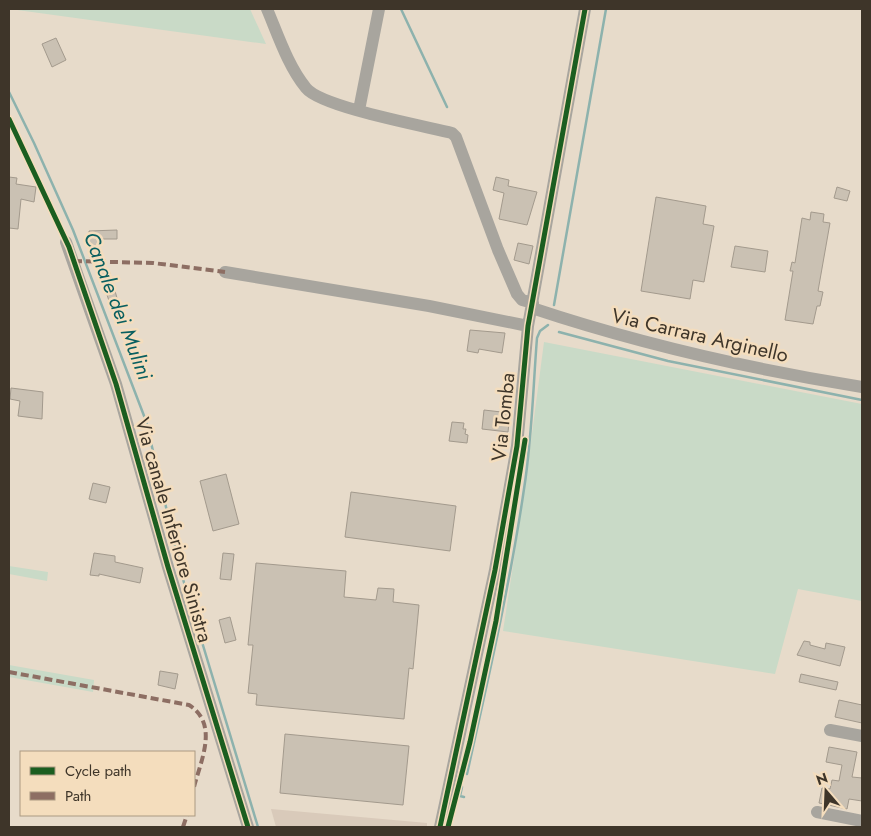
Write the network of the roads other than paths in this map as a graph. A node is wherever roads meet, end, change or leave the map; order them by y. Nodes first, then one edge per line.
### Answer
1 (267, 9) edge
2 (379, 9) edge
3 (585, 9) edge
4 (359, 110) junction
5 (66, 242) dead end
6 (225, 272) dead end
7 (533, 305) junction
8 (528, 326) junction
9 (862, 387) edge
10 (830, 730) dead end
11 (862, 736) edge
12 (817, 812) dead end
13 (862, 821) edge
14 (248, 827) edge
15 (440, 827) edge

1 - 4 street
2 - 4 street
3 - 7 street, Via Tomba
4 - 7 street
5 - 14 street, Via canale Inferiore Sinistra
6 - 8 street
7 - 8 street, Via Tomba
7 - 9 street, Via Carrara Arginello
8 - 15 street, Via Tomba
10 - 11 street
12 - 13 street

